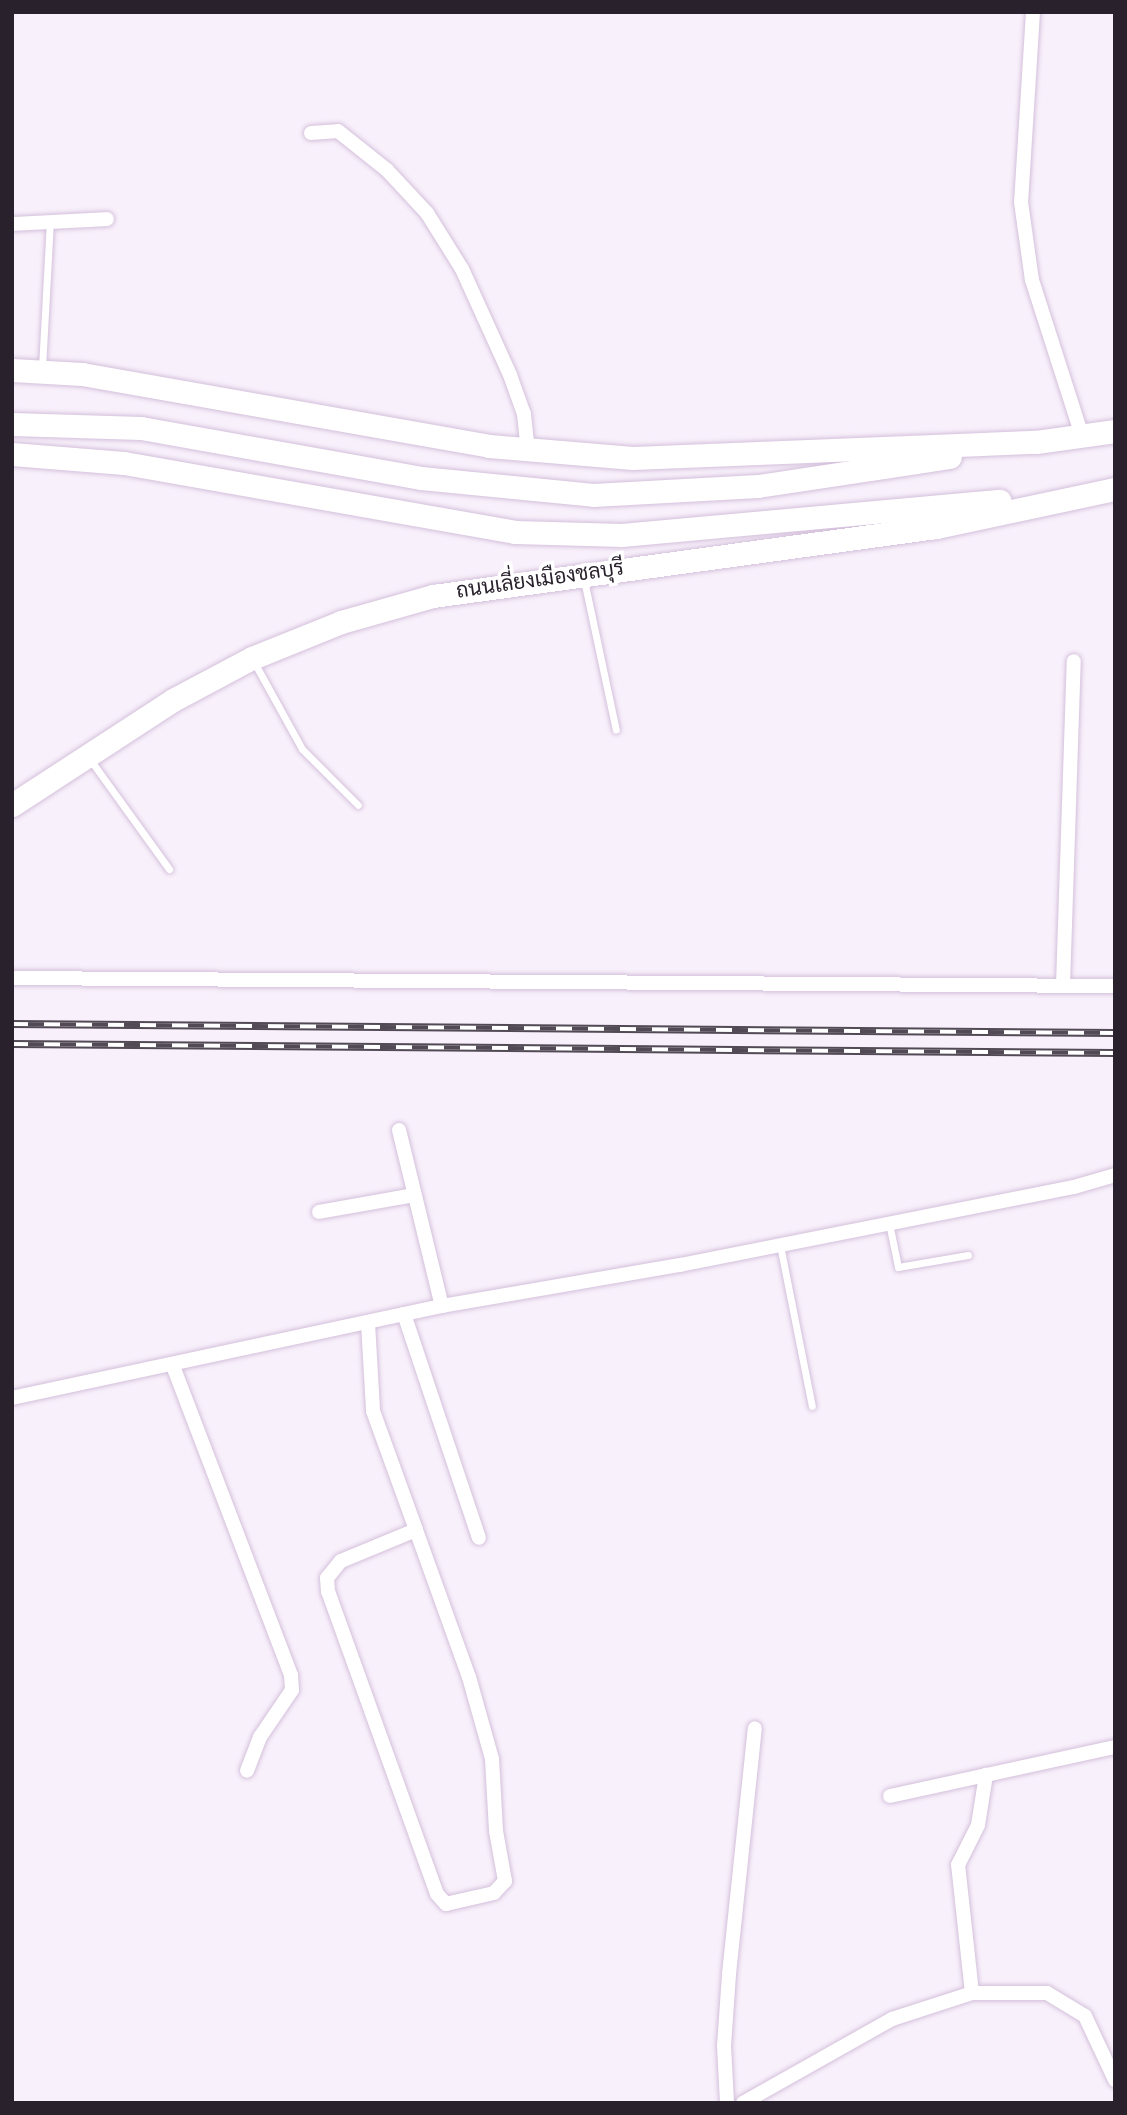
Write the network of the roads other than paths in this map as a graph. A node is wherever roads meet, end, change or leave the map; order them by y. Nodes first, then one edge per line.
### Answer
1 (1033, 12) edge
2 (312, 133) dead end
3 (107, 219) dead end
4 (50, 222) junction
5 (12, 224) edge
6 (12, 370) edge
7 (42, 372) junction
8 (12, 424) edge
9 (1115, 431) edge
10 (1083, 436) junction
11 (1037, 442) junction
12 (528, 450) junction
13 (12, 454) edge
14 (1112, 490) edge
15 (583, 572) junction
16 (252, 658) junction
17 (1074, 661) dead end
18 (616, 730) dead end
19 (86, 754) junction
20 (358, 804) dead end
21 (12, 805) edge
22 (169, 869) dead end
23 (12, 978) edge
24 (1063, 985) junction
25 (1115, 986) edge
26 (399, 1130) dead end
27 (1115, 1175) edge
28 (414, 1195) junction
29 (318, 1212) dead end
30 (889, 1223) junction
31 (780, 1244) junction
32 (968, 1255) dead end
33 (442, 1306) junction
34 (404, 1314) junction
35 (368, 1324) junction
36 (173, 1366) junction
37 (12, 1398) edge
38 (812, 1406) dead end
39 (416, 1530) junction
40 (479, 1538) dead end
41 (755, 1728) dead end
42 (1115, 1747) edge
43 (247, 1770) dead end
44 (986, 1775) junction
45 (890, 1796) dead end
46 (972, 1993) junction
47 (1115, 2080) edge
48 (727, 2103) edge
49 (743, 2103) edge

1 - 10 street
2 - 12 street
3 - 4 street
4 - 5 street
4 - 7 lane
6 - 7 highway
7 - 12 highway
8 - 11 highway
9 - 10 highway
10 - 11 highway
11 - 12 highway
13 - 14 highway
14 - 15 highway, ถนนเลี่ยงเมืองชลบุรี
15 - 16 highway, ถนนเลี่ยงเมืองชลบุรี
15 - 18 lane
16 - 19 highway, ถนนเลี่ยงเมืองชลบุรี
16 - 20 lane
17 - 24 street
19 - 21 highway, ถนนเลี่ยงเมืองชลบุรี
19 - 22 lane
23 - 24 street
24 - 25 street
26 - 28 street
27 - 30 street
28 - 29 street
28 - 33 street
30 - 31 street
30 - 32 lane
31 - 33 street
31 - 38 lane
33 - 34 street
34 - 35 street
34 - 40 street
35 - 36 street
35 - 39 street
36 - 37 street
36 - 43 street
39 - 39 street
41 - 48 street
42 - 44 street
44 - 45 street
44 - 46 street
46 - 47 street
46 - 49 street

